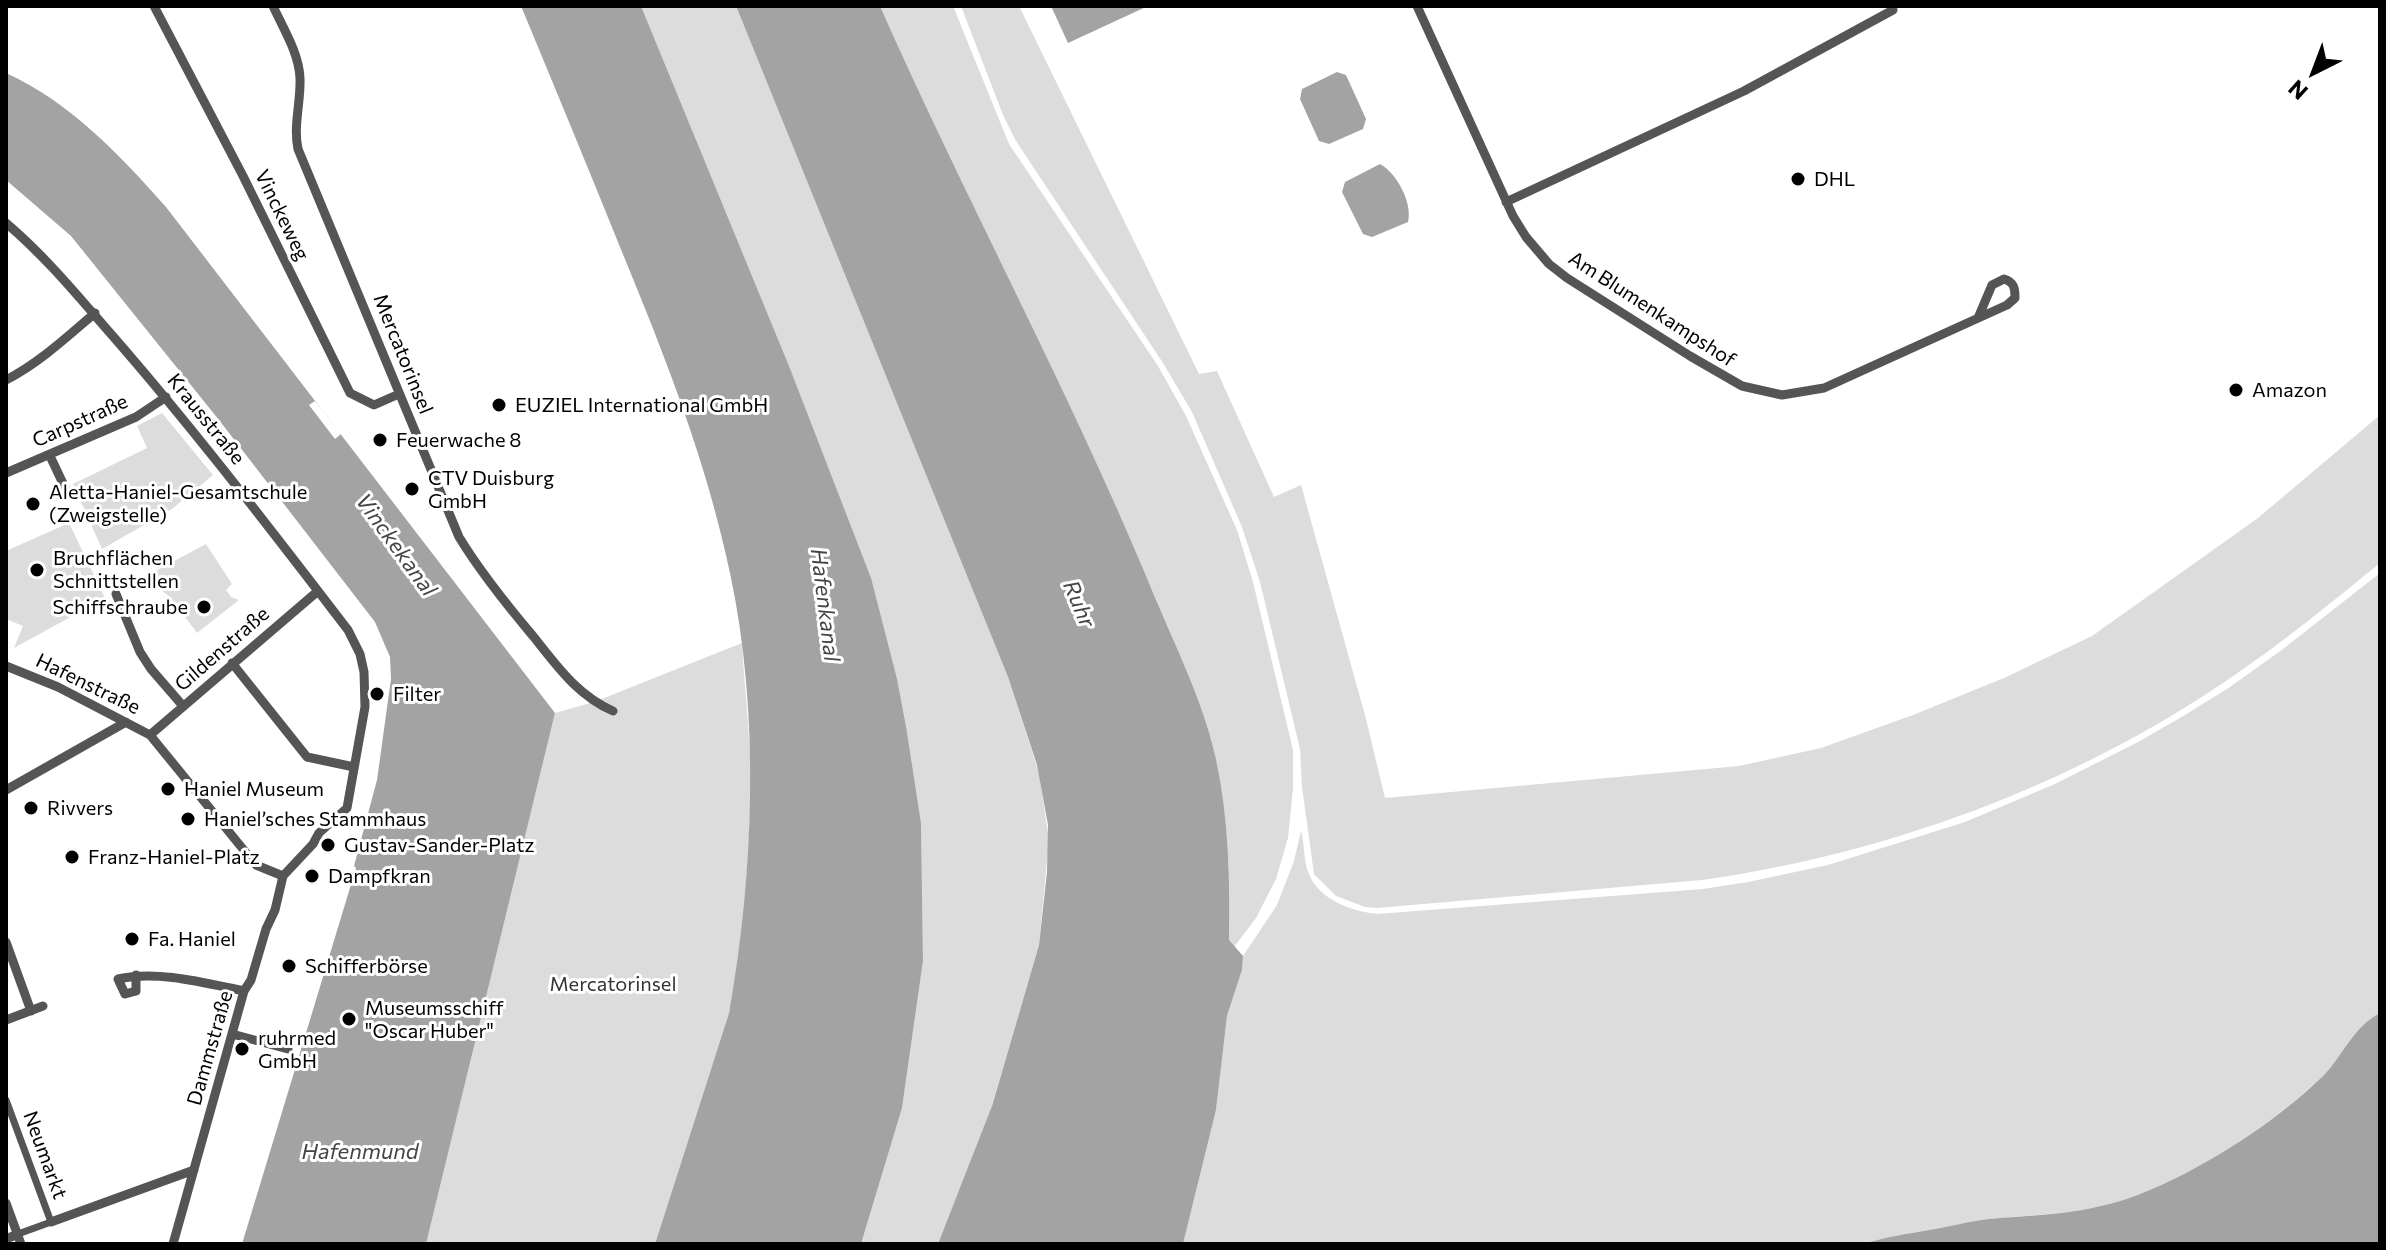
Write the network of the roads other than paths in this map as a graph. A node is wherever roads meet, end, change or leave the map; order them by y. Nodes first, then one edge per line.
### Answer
1 (154, 6) edge
2 (273, 6) edge
3 (1417, 6) edge
4 (1893, 10) dead end
5 (1506, 202) junction
6 (6, 223) edge
7 (95, 313) junction
8 (1978, 318) junction
9 (6, 380) edge
10 (399, 394) junction
11 (166, 397) junction
12 (50, 456) junction
13 (6, 473) edge
14 (67, 492) dead end
15 (318, 591) junction
16 (116, 594) dead end
17 (232, 663) junction
18 (6, 666) edge
19 (183, 706) junction
20 (613, 711) dead end
21 (126, 722) junction
22 (150, 735) junction
23 (354, 767) junction
24 (6, 790) edge
25 (290, 867) joint
26 (283, 876) junction
27 (6, 942) edge
28 (136, 975) dead end
29 (244, 991) junction
30 (43, 1006) dead end
31 (31, 1011) junction
32 (6, 1020) edge
33 (232, 1034) junction
34 (288, 1049) dead end
35 (6, 1100) edge
36 (194, 1170) junction
37 (6, 1203) edge
38 (51, 1222) junction
39 (6, 1239) edge
40 (19, 1239) edge
41 (173, 1244) edge

1 - 10 street, Vinckeweg
2 - 10 street, Mercatorinsel
3 - 5 street, Am Blumenkampshof
4 - 5 street
5 - 8 street, Am Blumenkampshof
6 - 7 street, Krausstraße
7 - 9 street
7 - 11 street, Krausstraße
8 - 8 street, Am Blumenkampshof
10 - 20 street, Mercatorinsel
11 - 12 street, Carpstraße
11 - 15 street, Krausstraße
12 - 13 street, Carpstraße
12 - 14 street
15 - 17 street, Gildenstraße
15 - 23 street, Krausstraße
16 - 19 street
17 - 19 street, Gildenstraße
17 - 23 street
18 - 21 street, Hafenstraße
19 - 22 street, Gildenstraße
21 - 22 street, Hafenstraße
21 - 24 street
22 - 26 street, Hafenstraße
23 - 25 street, Krausstraße
25 - 26 street, Dammstraße
26 - 29 street, Dammstraße
27 - 31 street
28 - 29 street
29 - 33 street, Dammstraße
30 - 31 street
31 - 32 street
33 - 34 street
33 - 36 street, Dammstraße
35 - 38 street, Neumarkt
36 - 38 street
36 - 41 street, Dammstraße
37 - 40 street
38 - 40 street
39 - 40 street

